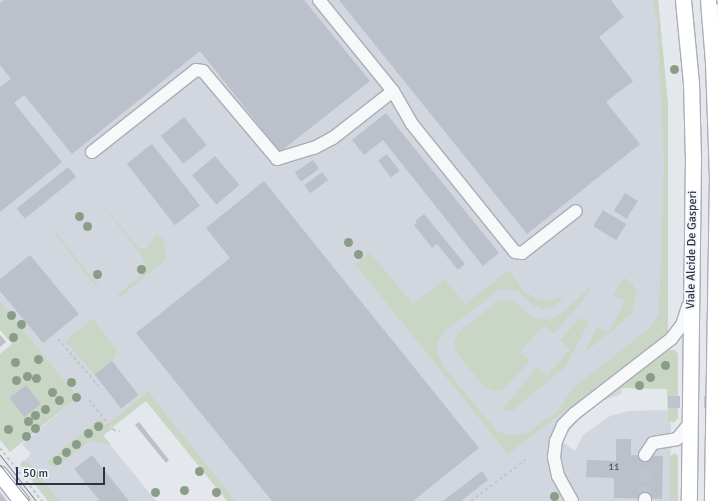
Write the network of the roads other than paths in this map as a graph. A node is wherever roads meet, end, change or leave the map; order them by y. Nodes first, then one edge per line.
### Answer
1 (319, 0) edge
2 (683, 0) edge
3 (708, 0) edge
4 (718, 10) edge
5 (711, 30) junction
6 (393, 91) junction
7 (92, 152) dead end
8 (576, 211) dead end
9 (691, 291) junction
10 (690, 423) junction
11 (645, 455) dead end
12 (0, 474) edge
13 (21, 501) edge
14 (572, 501) edge
15 (689, 501) edge
16 (712, 501) edge

1 - 6 lane
2 - 9 main road, Viale Alcide De Gasperi
3 - 5 main road, Viale Alcide De Gasperi
4 - 5 lane
5 - 16 main road, Viale Alcide De Gasperi
6 - 7 lane
6 - 8 lane
9 - 10 main road, Viale Alcide De Gasperi
9 - 14 lane
10 - 11 lane
10 - 15 main road, Viale Alcide De Gasperi
12 - 13 main road

